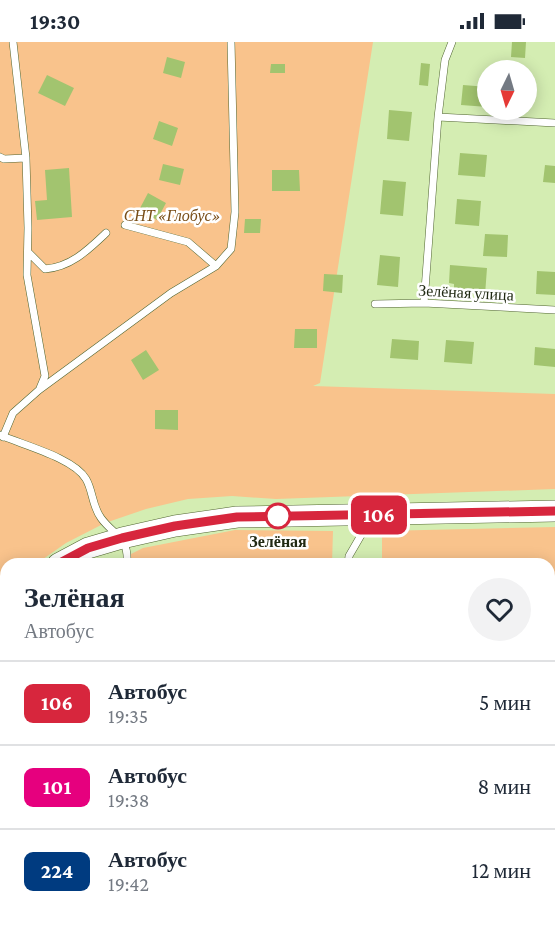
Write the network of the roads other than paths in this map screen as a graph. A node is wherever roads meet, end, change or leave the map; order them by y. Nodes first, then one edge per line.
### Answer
1 (13, 42) edge
2 (231, 42) edge
3 (452, 42) edge
4 (438, 117) junction
5 (555, 123) edge
6 (0, 157) edge
7 (26, 158) junction
8 (125, 225) dead end
9 (106, 232) dead end
10 (28, 252) junction
11 (216, 266) junction
12 (375, 303) dead end
13 (424, 303) junction
14 (555, 310) edge
15 (39, 390) junction
16 (1, 436) edge
17 (555, 511) edge
18 (373, 515) junction
19 (122, 538) junction
20 (69, 558) edge
21 (127, 558) edge
22 (350, 558) edge

1 - 7 lane
2 - 11 lane
3 - 4 lane
4 - 5 lane
4 - 13 lane
6 - 7 lane
7 - 10 lane
8 - 11 lane
9 - 10 lane
10 - 15 lane
11 - 15 lane
12 - 13 lane, Зелёная улица
13 - 14 lane, Зелёная улица
15 - 16 lane
16 - 19 lane
17 - 18 main road
18 - 19 main road
18 - 22 lane
19 - 20 main road
19 - 21 lane

